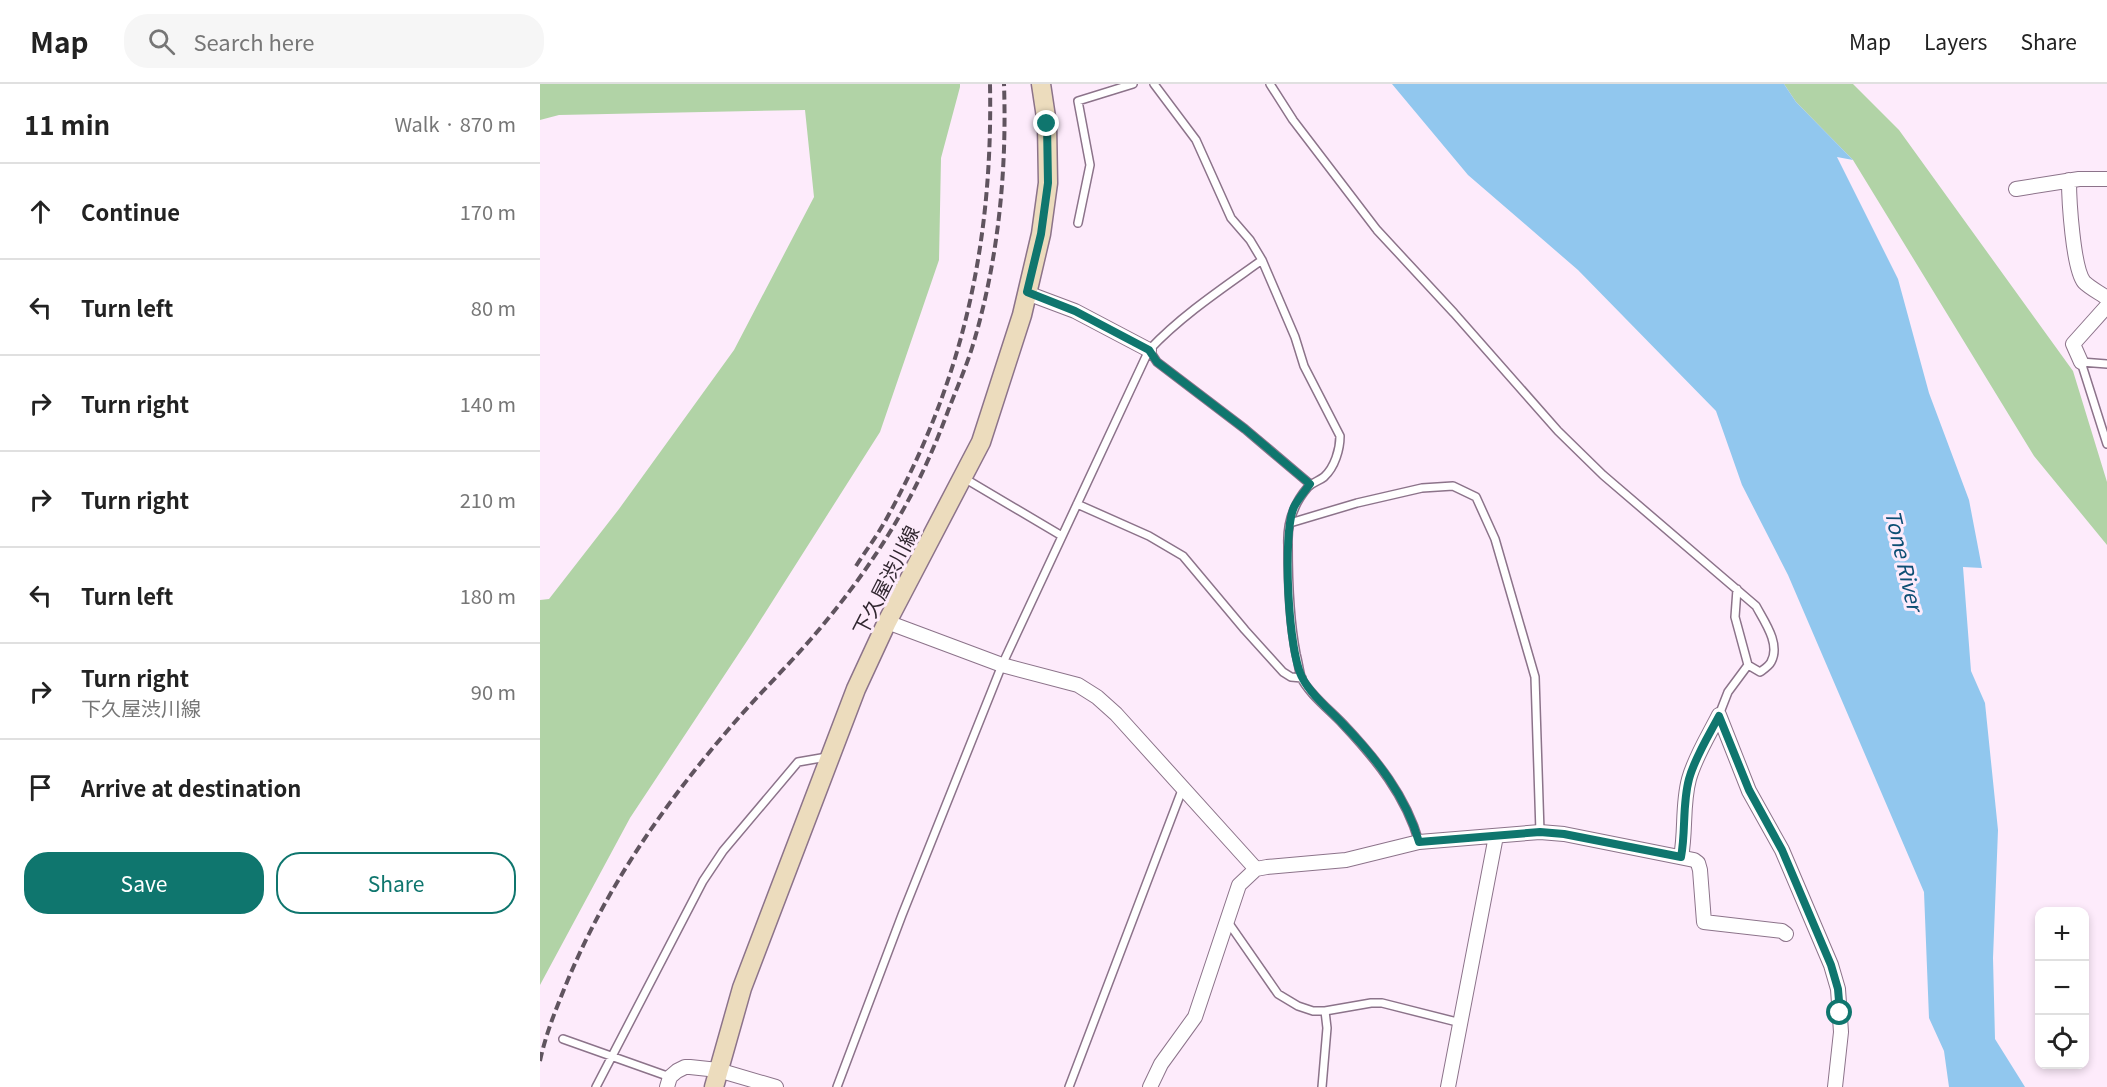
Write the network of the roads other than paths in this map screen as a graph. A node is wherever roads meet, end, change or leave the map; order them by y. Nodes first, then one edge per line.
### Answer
1 (1041, 84) edge
2 (1133, 84) edge
3 (1154, 84) edge
4 (1270, 84) edge
5 (2107, 179) edge
6 (2069, 180) junction
7 (2016, 189) dead end
8 (1078, 223) dead end
9 (1262, 260) junction
10 (1027, 292) junction
11 (2107, 298) edge
12 (2107, 306) edge
13 (1149, 350) junction
14 (2081, 362) junction
15 (2107, 364) edge
16 (2107, 444) edge
17 (963, 477) junction
18 (1310, 484) junction
19 (1077, 504) junction
20 (1290, 523) junction
21 (1062, 536) junction
22 (1737, 589) junction
23 (887, 622) junction
24 (1002, 665) junction
25 (1748, 665) junction
26 (1302, 678) junction
27 (1719, 716) junction
28 (830, 757) junction
29 (1182, 790) junction
30 (1540, 832) junction
31 (1496, 836) junction
32 (1419, 842) junction
33 (1681, 857) junction
34 (1256, 869) junction
35 (1228, 922) junction
36 (1786, 934) dead end
37 (1325, 1011) junction
38 (1461, 1023) junction
39 (563, 1039) dead end
40 (613, 1056) junction
41 (716, 1079) edge
42 (668, 1082) edge
43 (596, 1087) edge
44 (776, 1087) edge
45 (837, 1087) edge
46 (1069, 1087) edge
47 (1150, 1087) edge
48 (1322, 1087) edge
49 (1448, 1087) edge
50 (1834, 1087) edge

1 - 10 main road, 下久屋渋川線
2 - 8 lane
3 - 9 lane
4 - 22 lane
5 - 6 street
6 - 7 street
6 - 11 street
9 - 13 lane
9 - 18 lane
10 - 13 street
10 - 17 main road, 下久屋渋川線
12 - 14 street
13 - 18 lane
13 - 19 lane
14 - 15 lane
14 - 16 lane
17 - 21 lane
17 - 23 main road, 下久屋渋川線
18 - 20 lane
19 - 21 lane
19 - 26 lane
20 - 26 lane
20 - 30 lane
21 - 24 lane
22 - 25 lane
22 - 25 lane
23 - 24 street
23 - 28 main road, 下久屋渋川線
24 - 29 street
24 - 45 lane
25 - 27 lane
26 - 32 lane
27 - 33 street
27 - 50 street
28 - 40 lane
28 - 41 main road, 下久屋渋川線
29 - 34 street
29 - 46 lane
30 - 31 street
30 - 33 street
31 - 32 street
31 - 38 street
32 - 34 street
33 - 36 street
34 - 35 street
35 - 37 lane
35 - 47 street
37 - 38 lane
37 - 48 lane
38 - 49 street
39 - 40 lane
40 - 42 lane
40 - 43 lane
41 - 42 street
41 - 44 street

